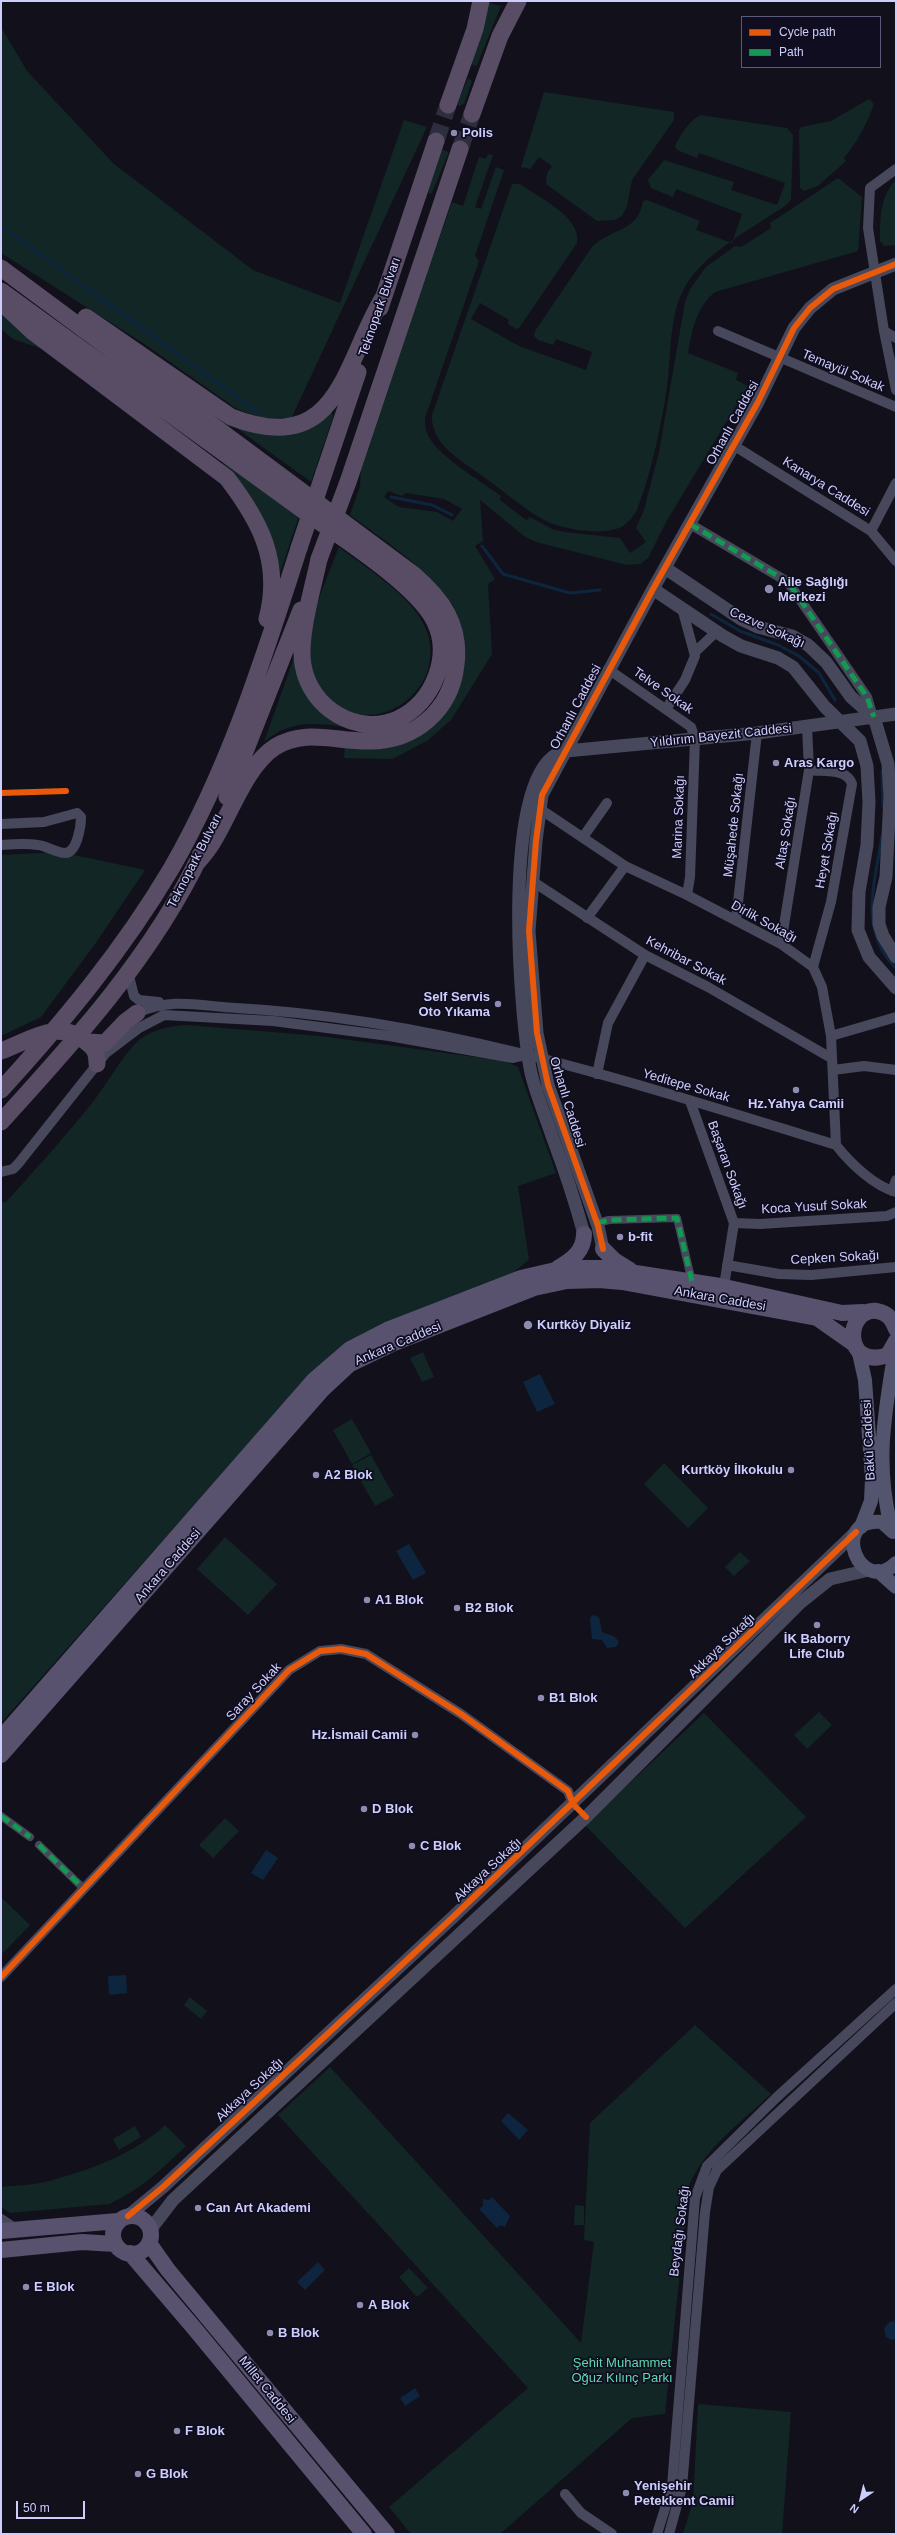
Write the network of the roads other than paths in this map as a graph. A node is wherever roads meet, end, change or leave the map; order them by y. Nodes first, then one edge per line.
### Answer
1 (481, 1) edge
2 (518, 1) edge
3 (448, 105) tunnel mouth
4 (472, 114) tunnel mouth
5 (436, 140) tunnel mouth
6 (460, 149) tunnel mouth
7 (896, 169) edge
8 (1, 263) edge
9 (896, 264) edge
10 (1, 268) edge
11 (874, 271) junction
12 (1, 292) edge
13 (383, 298) junction
14 (1, 302) edge
15 (718, 331) dead end
16 (884, 331) junction
17 (896, 338) edge
18 (779, 358) junction
19 (896, 390) edge
20 (896, 407) edge
21 (733, 445) junction
22 (896, 483) edge
23 (690, 524) junction
24 (871, 531) junction
25 (319, 559) junction
26 (896, 562) edge
27 (665, 568) junction
28 (653, 588) junction
29 (682, 608) junction
30 (716, 632) junction
31 (696, 651) junction
32 (608, 669) junction
33 (245, 705) junction
34 (666, 710) junction
35 (896, 714) edge
36 (874, 717) junction
37 (841, 722) junction
38 (807, 726) junction
39 (757, 733) junction
40 (695, 739) junction
41 (566, 752) junction
42 (547, 760) joint
43 (809, 770) junction
44 (607, 803) dead end
45 (540, 809) junction
46 (1, 824) edge
47 (582, 837) junction
48 (1, 845) edge
49 (196, 864) junction
50 (625, 866) junction
51 (532, 880) junction
52 (687, 895) junction
53 (587, 918) junction
54 (736, 920) junction
55 (781, 944) junction
56 (646, 955) junction
57 (896, 957) edge
58 (813, 968) junction
59 (128, 972) junction
60 (896, 988) edge
61 (171, 1003) junction
62 (271, 1009) junction
63 (137, 1013) joint
64 (896, 1018) edge
65 (273, 1021) junction
66 (56, 1030) junction
67 (391, 1031) junction
68 (832, 1036) junction
69 (83, 1038) junction
70 (1, 1051) edge
71 (528, 1054) junction
72 (831, 1058) junction
73 (541, 1059) junction
74 (97, 1064) junction
75 (833, 1070) junction
76 (896, 1070) edge
77 (597, 1074) junction
78 (1, 1090) edge
79 (690, 1101) junction
80 (1, 1122) edge
81 (836, 1145) junction
82 (1, 1172) edge
83 (896, 1180) edge
84 (894, 1192) edge
85 (896, 1212) edge
86 (597, 1223) junction
87 (734, 1223) junction
88 (584, 1234) junction
89 (603, 1250) junction
90 (727, 1265) junction
91 (896, 1267) edge
92 (553, 1270) junction
93 (593, 1272) junction
94 (637, 1273) junction
95 (692, 1282) junction
96 (724, 1286) junction
97 (896, 1305) edge
98 (870, 1312) junction
99 (896, 1329) edge
100 (896, 1343) edge
101 (857, 1348) junction
102 (859, 1529) junction
103 (894, 1533) edge
104 (896, 1563) edge
105 (873, 1570) junction
106 (896, 1587) edge
107 (1, 1738) edge
108 (1, 1755) edge
109 (573, 1804) junction
110 (1, 1816) edge
111 (586, 1817) junction
112 (30, 1837) dead end
113 (39, 1845) dead end
114 (84, 1889) junction
115 (453, 1917) junction
116 (464, 1929) junction
117 (1, 1977) edge
118 (896, 1989) edge
119 (896, 2004) edge
120 (301, 2057) junction
121 (313, 2068) junction
122 (1, 2219) edge
123 (123, 2219) junction
124 (17, 2229) junction
125 (1, 2231) edge
126 (150, 2236) junction
127 (115, 2244) junction
128 (1, 2250) edge
129 (130, 2254) junction
130 (565, 2494) dead end
131 (364, 2534) edge
132 (387, 2534) edge
133 (612, 2534) edge
134 (657, 2534) edge
135 (669, 2534) edge

1 - 3 highway
2 - 4 highway
5 - 13 highway, Teknopark Bulvarı
6 - 25 highway, bridge
7 - 11 street
8 - 13 highway
9 - 11 street, Orhanlı Caddesi
10 - 49 highway
11 - 16 street
11 - 18 street, Orhanlı Caddesi
12 - 25 highway
13 - 33 highway, Teknopark Bulvarı, bridge
14 - 33 highway
15 - 18 street, Temayül Sokak
16 - 17 street
16 - 19 street
18 - 20 street, Temayül Sokak
18 - 21 street, Orhanlı Caddesi
21 - 23 street, Orhanlı Caddesi
21 - 24 street, Kanarya Caddesi
22 - 24 street
23 - 27 street, Orhanlı Caddesi
23 - 36 street
24 - 26 street, Kanarya Caddesi
25 - 49 highway, Teknopark Bulvarı
27 - 28 street, Orhanlı Caddesi
27 - 36 street, Cezve Sokağı
28 - 29 street, Cezve Sokağı
28 - 32 street, Orhanlı Caddesi
29 - 30 street, Cezve Sokağı
29 - 31 street
30 - 31 street
30 - 37 street, Cezve Sokağı
31 - 34 street
32 - 34 street, Telve Sokak
32 - 41 street, Orhanlı Caddesi
33 - 66 highway, Teknopark Bulvarı
34 - 40 street, Telve Sokak
35 - 36 street, Yıldırım Bayezit Caddesi
36 - 37 street, Yıldırım Bayezit Caddesi
36 - 57 street
37 - 38 street, Yıldırım Bayezit Caddesi
37 - 60 street, Cezve Sokağı
38 - 39 street, Yıldırım Bayezit Caddesi
38 - 43 street, Altaş Sokağı
39 - 40 street, Yıldırım Bayezit Caddesi
39 - 54 street, Müşahede Sokağı
40 - 41 street, Yıldırım Bayezit Caddesi
40 - 52 street, Marina Sokağı
41 - 42 street, Yıldırım Bayezit Caddesi
41 - 45 street, Orhanlı Caddesi
42 - 71 street, Orhanlı Caddesi
43 - 55 street, Altaş Sokağı
43 - 58 street, Heyet Sokağı
44 - 47 street
45 - 47 street, Dirlik Sokağı
45 - 51 street, Orhanlı Caddesi
46 - 48 street
47 - 50 street, Dirlik Sokağı
49 - 59 highway, Teknopark Bulvarı
50 - 52 street, Dirlik Sokağı
50 - 53 street
51 - 53 street, Kehribar Sokak
51 - 73 street, Orhanlı Caddesi
52 - 54 street, Dirlik Sokağı
53 - 56 street, Kehribar Sokak
54 - 55 street, Dirlik Sokağı
55 - 58 street, Dirlik Sokağı
56 - 72 street, Kehribar Sokak
56 - 77 street
58 - 68 street, Dirlik Sokağı
59 - 61 street
59 - 69 highway, Teknopark Bulvarı
61 - 62 street
61 - 63 street
62 - 65 street
62 - 67 street
63 - 69 highway
64 - 68 street
65 - 67 street
65 - 74 street
66 - 69 highway
66 - 70 highway
66 - 78 highway, Teknopark Bulvarı
67 - 71 street
68 - 72 street, Dirlik Sokağı
69 - 74 highway
69 - 80 highway, Teknopark Bulvarı
71 - 73 street, Yeditepe Sokak
71 - 88 street, Orhanlı Caddesi
72 - 75 street, Dirlik Sokağı
73 - 77 street, Yeditepe Sokak
73 - 86 street, Orhanlı Caddesi
74 - 82 street
75 - 76 street
75 - 81 street, Dirlik Sokağı
77 - 79 street, Yeditepe Sokak
79 - 81 street, Yeditepe Sokak
79 - 87 street, Başaran Sokağı
81 - 84 street
83 - 84 street
85 - 87 street, Koca Yusuf Sokak
86 - 89 street, Orhanlı Caddesi
86 - 95 street
87 - 90 street, Başaran Sokağı
88 - 92 main road
88 - 93 main road
89 - 93 main road
89 - 94 main road
90 - 91 street, Cepken Sokağı
90 - 96 street, Başaran Sokağı
92 - 93 main road, Ankara Caddesi
92 - 107 main road, Ankara Caddesi
93 - 94 main road, Ankara Caddesi
93 - 101 main road, Ankara Caddesi
93 - 108 main road, Ankara Caddesi
94 - 95 main road, Ankara Caddesi
95 - 96 main road, Ankara Caddesi
96 - 98 main road, Ankara Caddesi
97 - 98 main road, Ankara Caddesi
98 - 99 main road
98 - 101 main road
100 - 101 main road
100 - 103 main road, Bakü Caddesi
101 - 102 main road, Bakü Caddesi
102 - 103 main road, Bakü Caddesi
102 - 105 main road, Bakü Caddesi
102 - 109 street, Akkaya Sokağı
104 - 105 main road
105 - 106 main road, Bakü Caddesi
105 - 111 street, Akkaya Sokağı
109 - 111 street
109 - 114 street, Saray Sokak
109 - 115 street, Akkaya Sokağı
110 - 112 street
111 - 116 street, Akkaya Sokağı
113 - 114 street
114 - 117 street, Saray Sokak
115 - 116 street, Akkaya Sokağı
115 - 120 street, Akkaya Sokağı
116 - 121 street, Akkaya Sokağı
118 - 134 street, Beydağı Sokağı
119 - 135 street, Beydağı Sokağı
120 - 121 street, Akkaya Sokağı
120 - 123 street, Akkaya Sokağı
121 - 126 street, Akkaya Sokağı
122 - 124 street
123 - 124 main road
123 - 126 main road
123 - 127 main road
124 - 125 main road
126 - 129 main road
126 - 132 main road, Millet Caddesi
127 - 128 main road
127 - 129 main road
129 - 131 main road, Millet Caddesi
130 - 133 street

